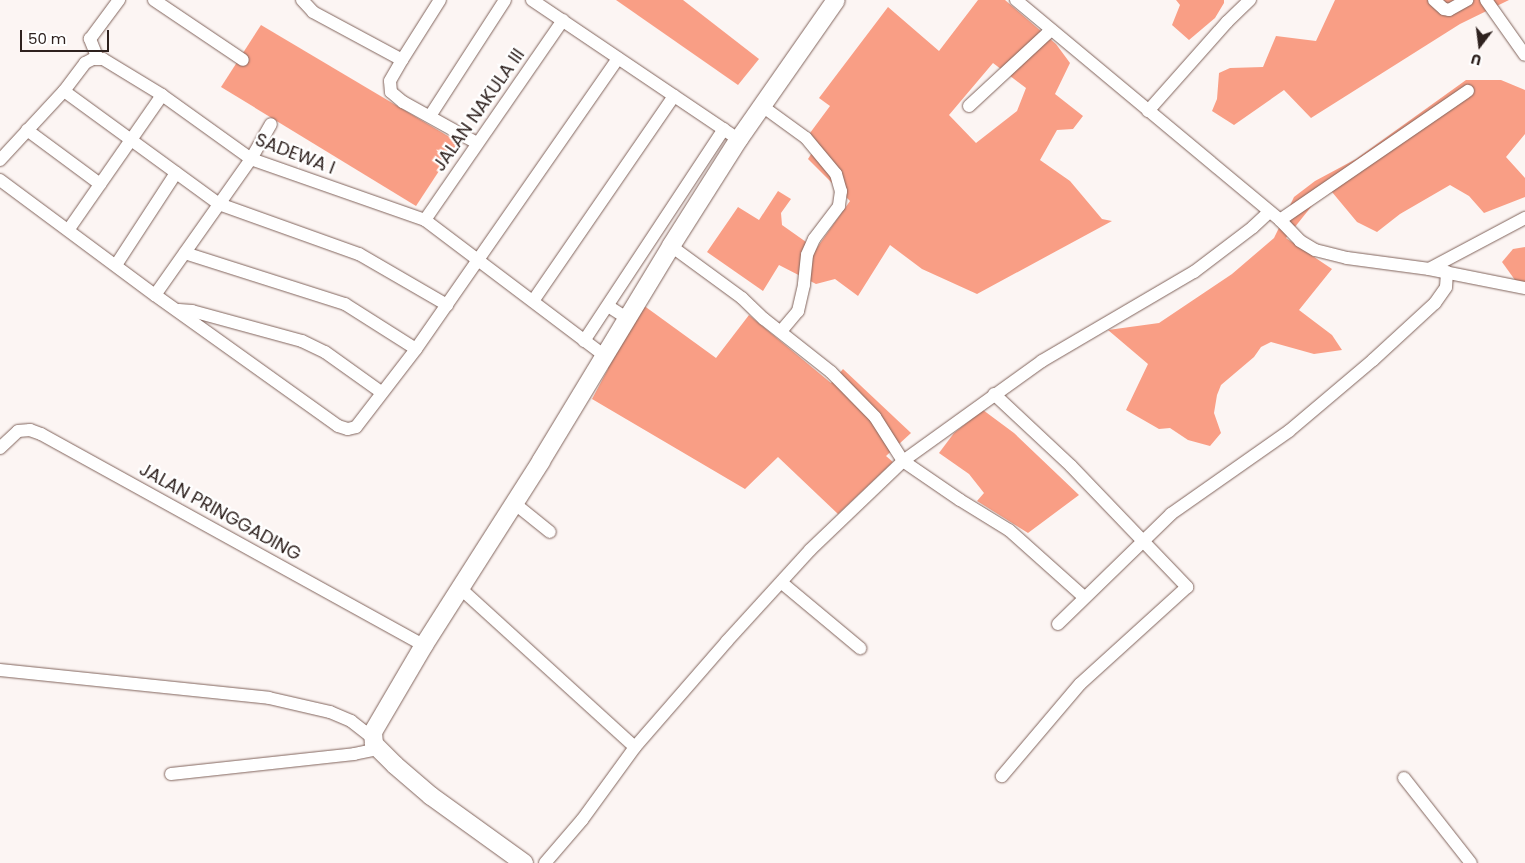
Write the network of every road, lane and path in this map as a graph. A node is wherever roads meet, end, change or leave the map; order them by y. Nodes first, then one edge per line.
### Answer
1 (119, 0) edge
2 (154, 0) edge
3 (302, 0) edge
4 (440, 0) edge
5 (505, 0) edge
6 (532, 0) edge
7 (836, 0) edge
8 (1016, 0) edge
9 (1250, 0) edge
10 (1434, 0) edge
11 (1467, 0) edge
12 (1486, 0) edge
13 (563, 20) junction
14 (1051, 30) junction
15 (1525, 55) edge
16 (618, 58) junction
17 (98, 59) junction
18 (242, 60) dead end
19 (402, 60) junction
20 (64, 91) junction
21 (1468, 91) dead end
22 (162, 95) junction
23 (674, 96) junction
24 (762, 106) junction
25 (969, 106) dead end
26 (1148, 111) junction
27 (430, 116) junction
28 (271, 124) dead end
29 (724, 129) junction
30 (27, 130) junction
31 (739, 139) junction
32 (131, 140) junction
33 (476, 143) junction
34 (251, 159) junction
35 (0, 160) edge
36 (176, 173) junction
37 (0, 180) edge
38 (100, 184) junction
39 (219, 204) junction
40 (1269, 212) junction
41 (1525, 218) edge
42 (426, 220) junction
43 (1280, 220) junction
44 (69, 229) junction
45 (671, 246) junction
46 (185, 253) junction
47 (479, 260) junction
48 (116, 265) junction
49 (1429, 268) junction
50 (1447, 272) junction
51 (1525, 288) edge
52 (156, 295) junction
53 (533, 301) junction
54 (447, 305) junction
55 (608, 306) junction
56 (176, 309) junction
57 (628, 318) junction
58 (781, 331) junction
59 (584, 340) junction
60 (416, 349) junction
61 (605, 356) junction
62 (381, 392) junction
63 (994, 394) junction
64 (0, 448) edge
65 (903, 461) junction
66 (514, 503) junction
67 (550, 532) dead end
68 (1142, 539) junction
69 (782, 583) junction
70 (460, 588) junction
71 (1084, 597) junction
72 (1058, 624) dead end
73 (424, 645) junction
74 (860, 648) dead end
75 (0, 670) edge
76 (376, 743) junction
77 (635, 747) junction
78 (171, 774) dead end
79 (1002, 776) dead end
80 (1404, 778) dead end
81 (524, 863) edge
82 (546, 863) edge
83 (1471, 863) edge

1 - 17 street
2 - 18 street
3 - 19 street
4 - 19 street
5 - 27 street
6 - 13 street
7 - 24 street
8 - 14 street
9 - 26 street
10 - 11 street
12 - 15 street
13 - 16 street
13 - 33 street, JALAN NAKULA III
14 - 25 street
14 - 26 street
16 - 23 street
16 - 47 street
17 - 20 street
17 - 22 street, SADEWA I
19 - 27 street
20 - 30 street
20 - 32 street
21 - 43 street
22 - 32 street
22 - 34 street, SADEWA I
23 - 29 street
23 - 53 street
24 - 31 street
24 - 58 street
26 - 40 street
27 - 33 street
28 - 34 street
29 - 31 street
29 - 55 street
30 - 35 street
30 - 38 street
31 - 45 street
32 - 36 street
32 - 38 street
33 - 42 street, JALAN NAKULA III
34 - 39 street
34 - 42 street, SADEWA I
36 - 39 street
36 - 48 street
37 - 44 street
38 - 44 street
39 - 46 street
39 - 54 street
40 - 43 street
40 - 63 street
41 - 49 street
42 - 47 street, SADEWA I
43 - 49 street
44 - 48 street
45 - 57 street
45 - 58 street
46 - 52 street
46 - 60 street
47 - 53 street, SADEWA I
47 - 54 street
48 - 52 street
49 - 50 street
50 - 51 street
50 - 68 street
52 - 56 street
53 - 59 street, SADEWA I
54 - 60 street
55 - 57 street
55 - 59 street
56 - 62 street
56 - 62 street
57 - 61 street
58 - 65 street
59 - 61 street, SADEWA I
60 - 62 street
61 - 66 street
63 - 65 street
63 - 68 street
64 - 73 street, JALAN PRINGGADING
65 - 69 street
65 - 71 street
66 - 67 street
66 - 70 street
68 - 71 street
68 - 79 street
69 - 74 street
69 - 77 street
70 - 73 street
70 - 77 street
71 - 72 street
73 - 76 street
75 - 76 street
76 - 78 street
76 - 81 street
77 - 82 street
80 - 83 street

